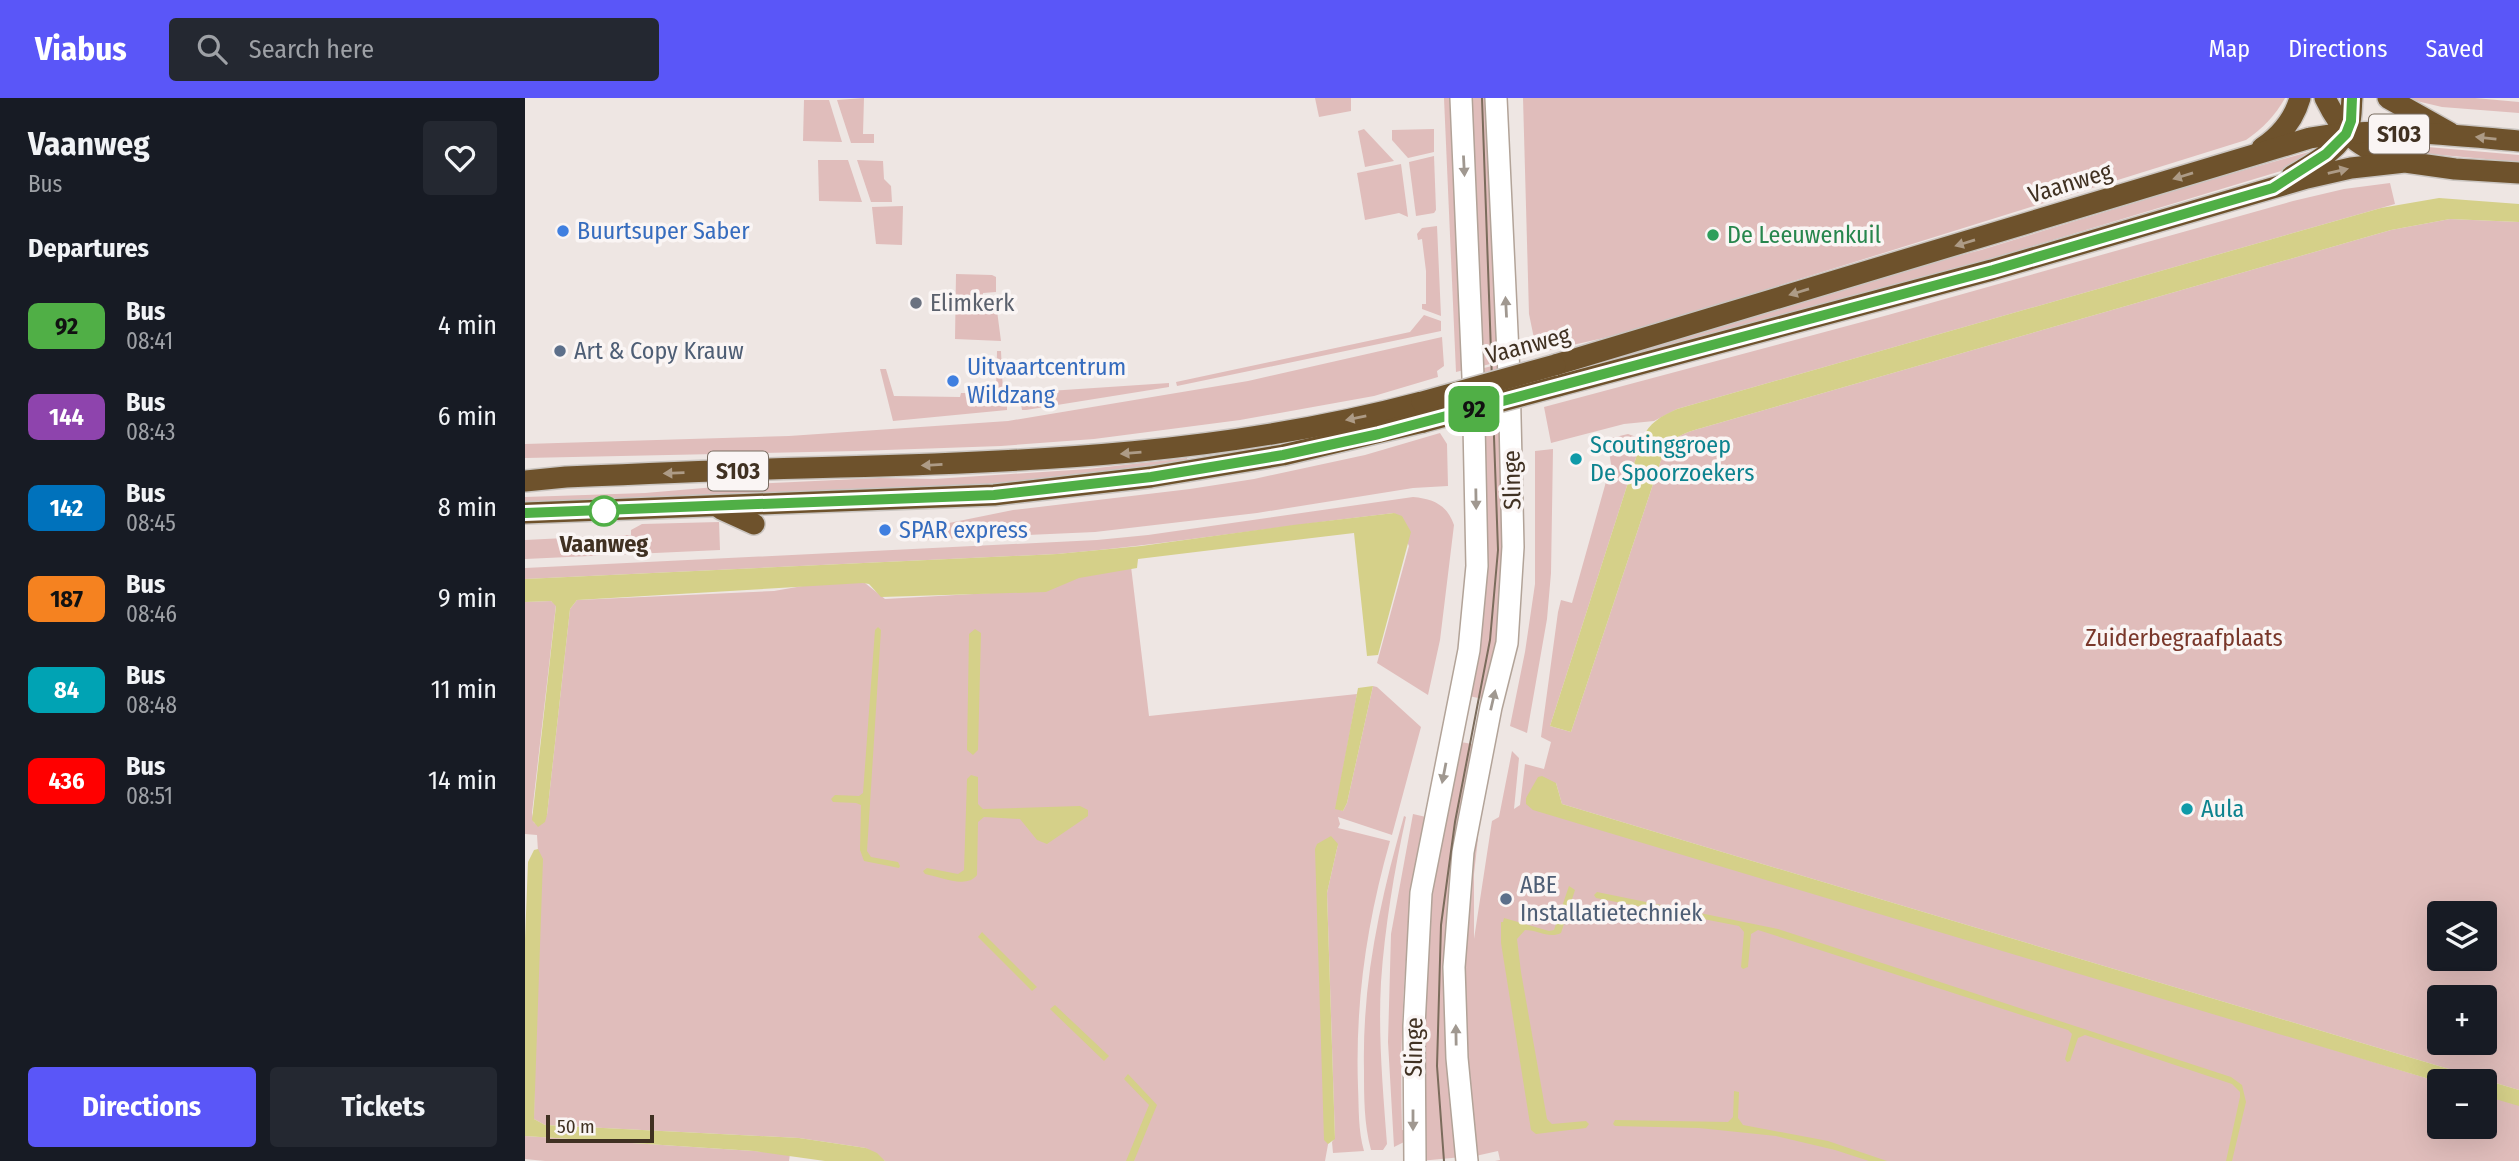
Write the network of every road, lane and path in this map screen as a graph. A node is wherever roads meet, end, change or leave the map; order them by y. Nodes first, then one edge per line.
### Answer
1 (1461, 98) edge
2 (1496, 98) edge
3 (2300, 98) edge
4 (2325, 98) edge
5 (2352, 98) edge
6 (2388, 98) edge
7 (2346, 134) junction
8 (2452, 134) junction
9 (2519, 141) edge
10 (2248, 156) junction
11 (2405, 162) junction
12 (2519, 173) edge
13 (2273, 188) junction
14 (1556, 376) junction
15 (1422, 412) junction
16 (525, 473) edge
17 (566, 477) junction
18 (525, 481) edge
19 (925, 499) junction
20 (716, 507) junction
21 (525, 513) edge
22 (896, 513) dead end
23 (754, 524) dead end
24 (1453, 726) junction
25 (1485, 734) junction
26 (1415, 1161) edge
27 (1467, 1161) edge

1 -> 24 main road, Slinge
25 -> 2 main road, Slinge
3 - 10 highway
4 - 7 highway
5 - 7 highway
6 - 8 highway
7 - 8 highway, Vaanweg / S103
7 - 10 highway, Vaanweg / S103
7 - 11 highway
7 - 13 highway
9 -> 8 highway, Vaanweg / S103
10 -> 14 highway, Vaanweg / S103
11 - 12 highway, Vaanweg / S103
13 -> 11 highway, Vaanweg / S103
13 - 14 highway, Vaanweg / S103
14 - 15 highway, Vaanweg / S103, bridge
15 -> 17 highway, Vaanweg / S103
15 - 19 highway, Vaanweg / S103
16 - 17 highway
17 - 18 highway, Vaanweg / S103
19 - 20 highway, Vaanweg / S103
19 - 22 highway
20 - 21 highway, Vaanweg / S103
20 - 23 highway
24 - 25 main road
24 -> 26 main road, Slinge
27 -> 25 main road, Slinge

